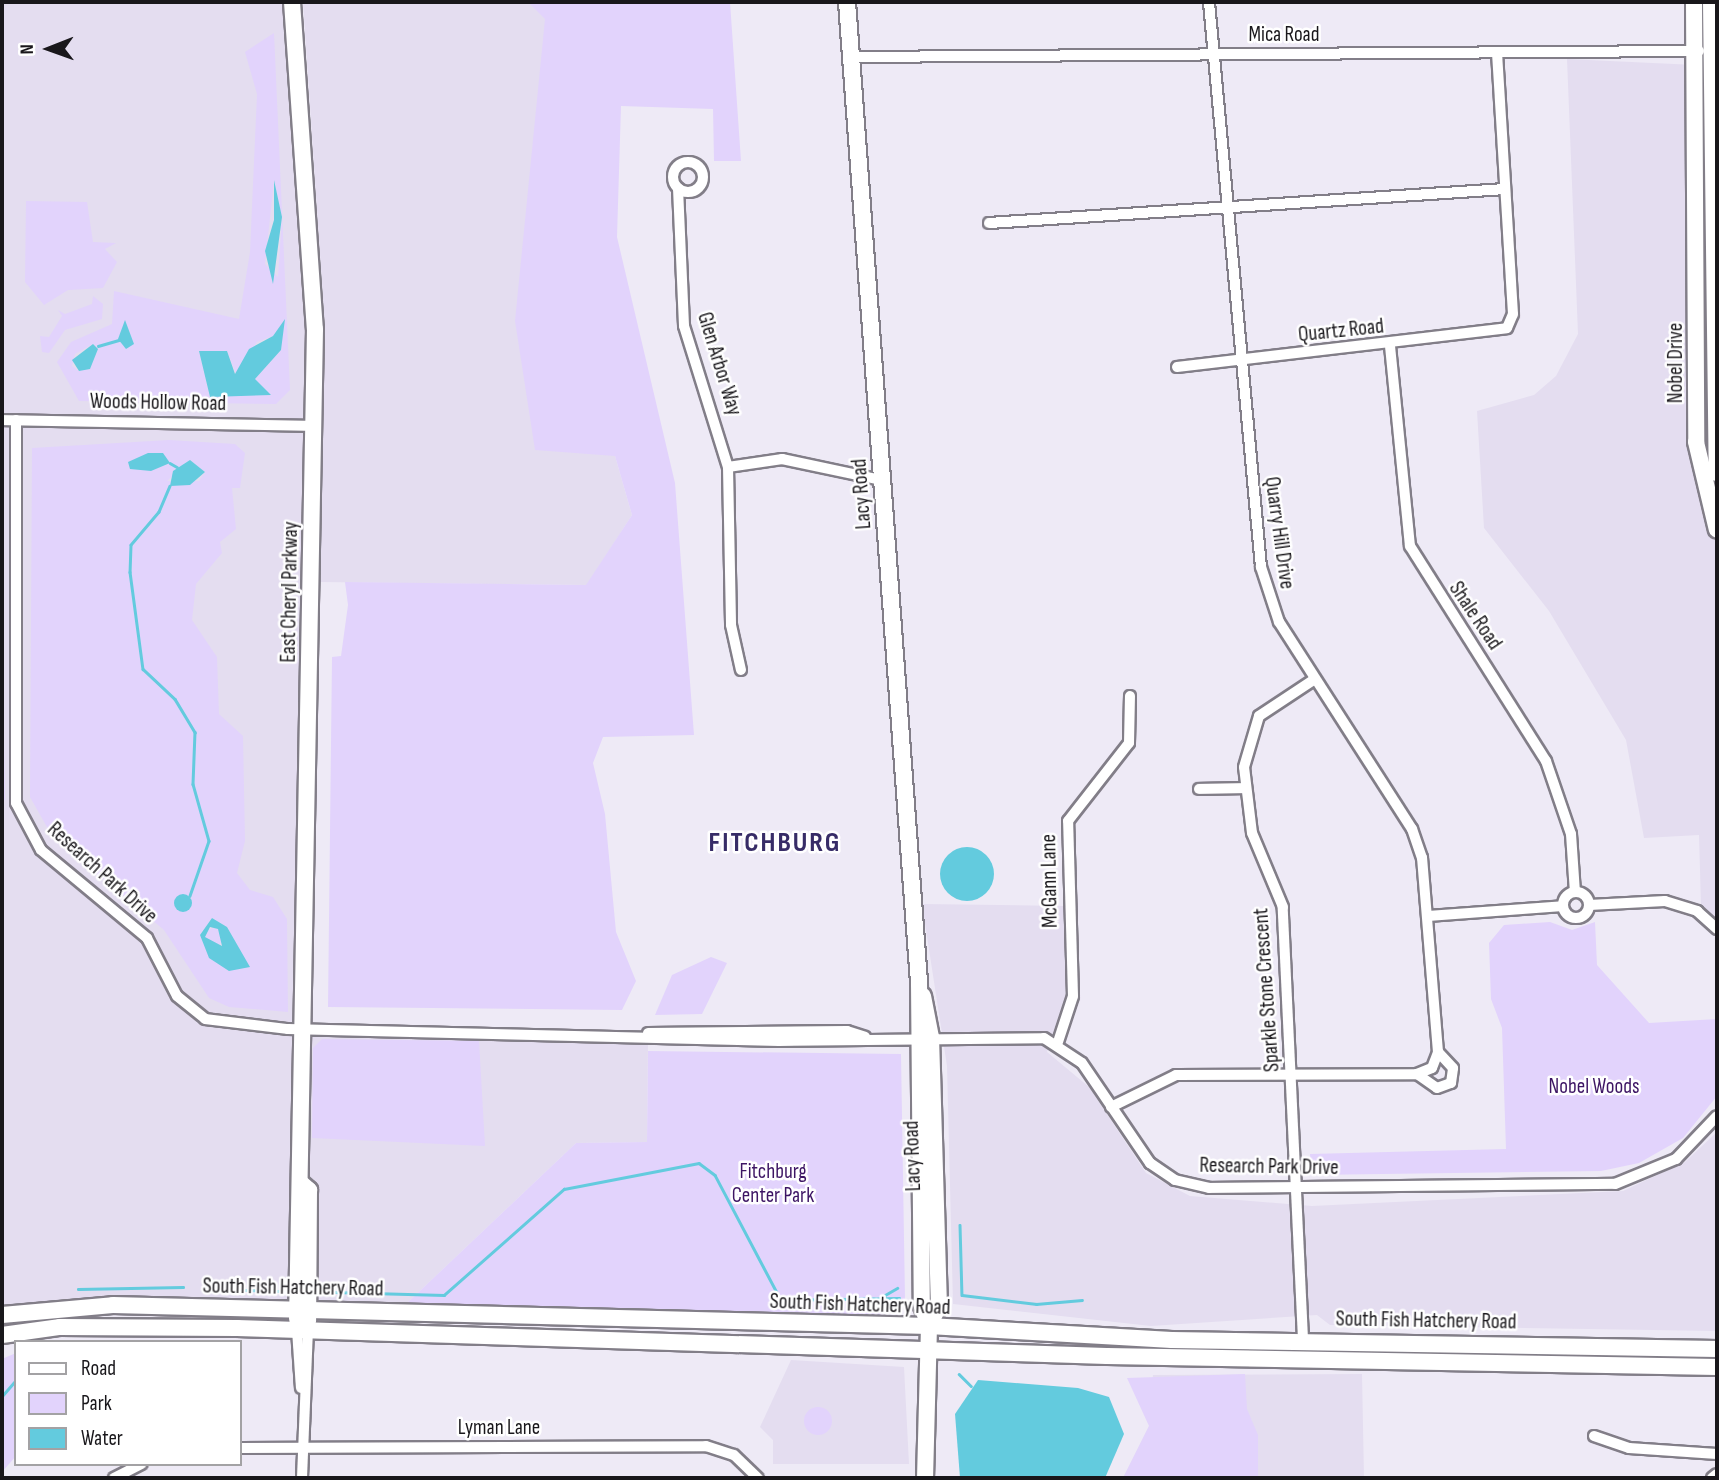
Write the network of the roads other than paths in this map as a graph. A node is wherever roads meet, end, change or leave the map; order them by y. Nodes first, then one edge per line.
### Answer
1 (292, 2) edge
2 (847, 2) edge
3 (1209, 2) edge
4 (1694, 2) edge
5 (1711, 2) edge
6 (1708, 51) edge
7 (1497, 53) junction
8 (1212, 55) junction
9 (851, 57) junction
10 (678, 188) dead end
11 (1505, 189) junction
12 (1704, 192) junction
13 (1227, 208) junction
14 (989, 223) dead end
15 (1390, 346) junction
16 (1241, 360) junction
17 (1177, 367) dead end
18 (2, 419) edge
19 (16, 420) junction
20 (313, 426) junction
21 (728, 467) junction
22 (1717, 473) edge
23 (882, 480) junction
24 (1717, 530) edge
25 (741, 670) dead end
26 (1315, 679) junction
27 (1130, 696) dead end
28 (1245, 788) junction
29 (1199, 789) dead end
30 (1575, 892) junction
31 (1590, 905) junction
32 (1563, 906) junction
33 (1428, 916) junction
34 (1717, 929) edge
35 (303, 1029) junction
36 (924, 1037) junction
37 (1058, 1042) junction
38 (1438, 1052) junction
39 (1291, 1074) junction
40 (1417, 1074) junction
41 (1111, 1107) junction
42 (1717, 1116) edge
43 (1296, 1188) junction
44 (303, 1310) junction
45 (2, 1315) edge
46 (929, 1326) junction
47 (302, 1331) junction
48 (2, 1335) edge
49 (1303, 1339) junction
50 (1717, 1349) edge
51 (929, 1350) junction
52 (1717, 1367) edge
53 (1594, 1436) dead end
54 (928, 1443) junction
55 (302, 1447) junction
56 (242, 1448) edge
57 (1717, 1454) edge
58 (138, 1466) edge
59 (755, 1474) edge
60 (1717, 1474) edge
61 (114, 1478) edge
62 (302, 1478) edge
63 (925, 1478) edge
64 (934, 1478) edge
65 (1713, 1478) edge

1 - 20 main road, East Cheryl Parkway
2 - 9 main road, Lacy Road
3 - 8 street, Quarry Hill Drive
4 - 6 main road, Nobel Drive
5 - 6 main road, Nobel Drive
6 - 7 street, Mica Road
6 - 12 main road, Nobel Drive
7 - 8 street, Mica Road
7 - 11 street
8 - 9 street, Mica Road
8 - 13 street, Quarry Hill Drive
9 - 23 main road, Lacy Road
10 - 21 street, Glen Arbor Way
11 - 13 street
11 - 15 street, Quartz Road
12 - 22 main road, Nobel Drive
12 - 24 main road, Nobel Drive
13 - 14 street
13 - 16 street, Quarry Hill Drive
15 - 16 street, Quartz Road
15 - 30 street, Shale Road
16 - 17 street, Quartz Road
16 - 26 street, Quarry Hill Drive
18 - 19 street, Woods Hollow Road
19 - 20 street, Woods Hollow Road
19 - 35 street, Research Park Drive
20 - 35 main road, East Cheryl Parkway
21 - 23 street
21 - 25 street, Glen Arbor Way
23 - 36 main road, Lacy Road
26 - 28 street, Sparkle Stone Crescent
26 - 33 street, Quarry Hill Drive
27 - 37 street, McGann Lane
28 - 29 street
28 - 39 street, Sparkle Stone Crescent
30 - 31 street
30 - 32 street
31 - 32 street
31 - 34 street
32 - 33 street
33 - 38 street, Quarry Hill Drive
35 - 36 street, Research Park Drive
35 - 44 main road, East Cheryl Parkway
36 - 37 street, Research Park Drive
36 - 46 main road, Lacy Road
37 - 41 street, Research Park Drive
38 - 40 street, Quarry Hill Drive
38 - 40 street
39 - 40 street
39 - 41 street
39 - 43 street, Sparkle Stone Crescent
41 - 43 street, Research Park Drive
42 - 43 street, Research Park Drive
43 - 49 street, Sparkle Stone Crescent
44 - 45 main road, South Fish Hatchery Road
44 - 46 main road, South Fish Hatchery Road
44 - 47 main road, East Cheryl Parkway
46 - 49 main road, South Fish Hatchery Road
46 - 51 main road, Lacy Road
47 - 48 main road, South Fish Hatchery Road
47 - 51 main road, South Fish Hatchery Road
47 - 55 street
49 - 50 main road, South Fish Hatchery Road
51 - 52 main road, South Fish Hatchery Road
51 - 54 main road, Lacy Road
53 - 57 street
54 - 63 main road, Lacy Road
54 - 64 main road, Lacy Road
55 - 56 street, Lyman Lane
55 - 59 street, Lyman Lane
55 - 62 street
58 - 61 street
60 - 65 street

